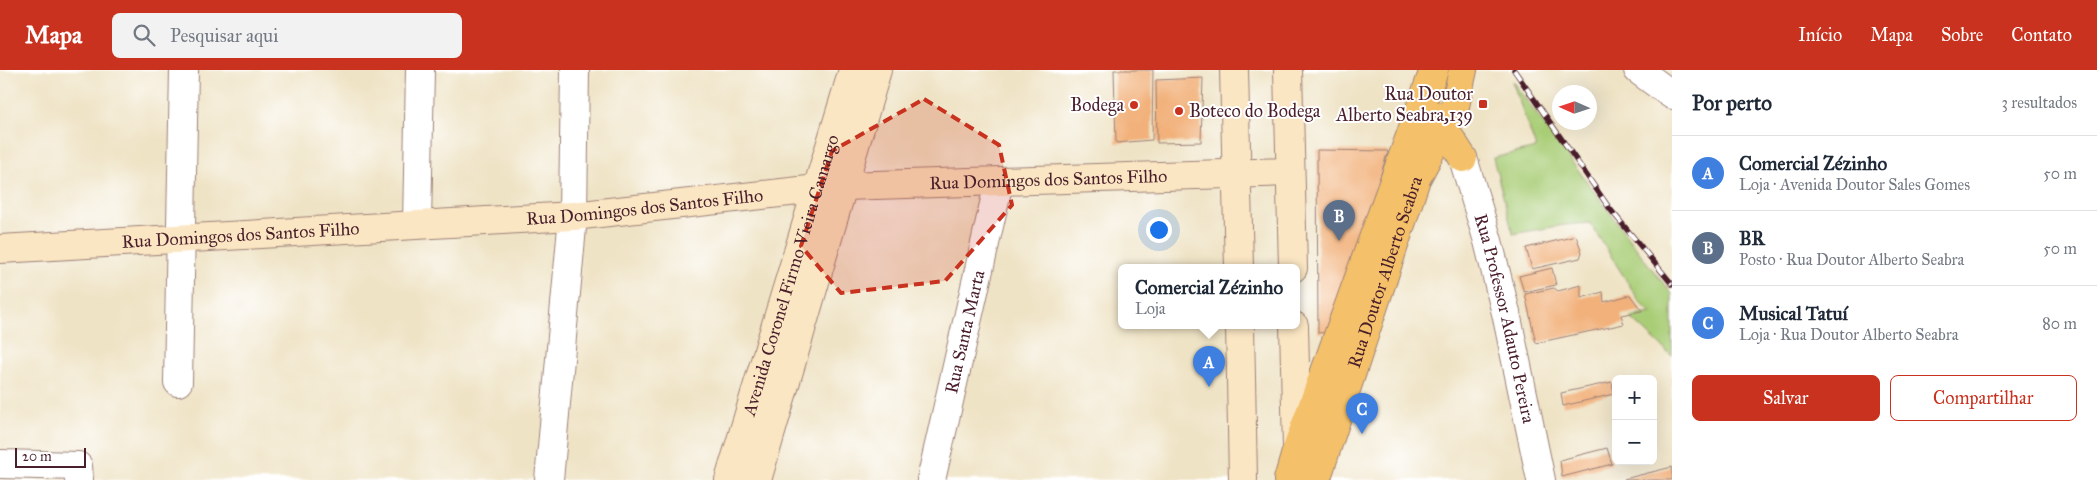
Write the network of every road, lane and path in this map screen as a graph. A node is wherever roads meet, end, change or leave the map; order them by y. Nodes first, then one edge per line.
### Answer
1 (184, 70) edge
2 (420, 70) edge
3 (574, 70) edge
4 (853, 70) edge
5 (877, 70) edge
6 (1234, 70) edge
7 (1288, 70) edge
8 (1434, 70) edge
9 (1440, 70) edge
10 (1463, 70) edge
11 (1638, 70) edge
12 (1672, 95) edge
13 (1444, 128) junction
14 (1463, 158) joint
15 (1237, 172) junction
16 (1290, 172) junction
17 (999, 182) junction
18 (844, 186) junction
19 (817, 188) junction
20 (573, 216) junction
21 (417, 224) junction
22 (181, 238) junction
23 (0, 248) edge
24 (1239, 264) edge
25 (1293, 264) edge
26 (1240, 329) edge
27 (1294, 329) edge
28 (178, 382) dead end
29 (1297, 449) junction
30 (0, 464) edge
31 (78, 473) edge
32 (549, 480) edge
33 (729, 480) edge
34 (757, 480) edge
35 (932, 480) edge
36 (1243, 480) edge
37 (1288, 480) edge
38 (1304, 480) edge
39 (1316, 480) edge
40 (1541, 480) edge

1 - 22 street
2 - 21 street
3 - 20 street
4 - 19 main road, Avenida Coronel Firmo Vieira Camargo
5 - 18 main road, Avenida Coronel Firmo Vieira Camargo
6 - 15 main road
7 - 16 main road
8 - 29 main road, Rua Doutor Alberto Seabra
9 - 13 main road
10 - 13 main road, Rua Doutor Alberto Seabra
11 - 12 street
13 - 14 main road
13 - 39 main road, Rua Doutor Alberto Seabra
14 - 40 street, Rua Professor Adauto Pereira
15 - 16 main road, Rua Domingos dos Santos Filho
15 - 17 main road, Rua Domingos dos Santos Filho
15 - 24 main road
16 - 25 main road
17 - 18 main road, Rua Domingos dos Santos Filho
17 - 35 street, Rua Santa Marta
18 - 19 main road, Rua Domingos dos Santos Filho
18 - 34 main road, Avenida Coronel Firmo Vieira Camargo
19 - 20 main road, Rua Domingos dos Santos Filho
19 - 33 main road, Avenida Coronel Firmo Vieira Camargo
20 - 21 main road, Rua Domingos dos Santos Filho
20 - 32 street
21 - 22 main road, Rua Domingos dos Santos Filho
22 - 23 main road, Rua Domingos dos Santos Filho
22 - 28 street
26 - 36 main road
27 - 29 main road
29 - 37 main road, Rua Doutor Alberto Seabra
29 - 38 main road
30 - 31 street

